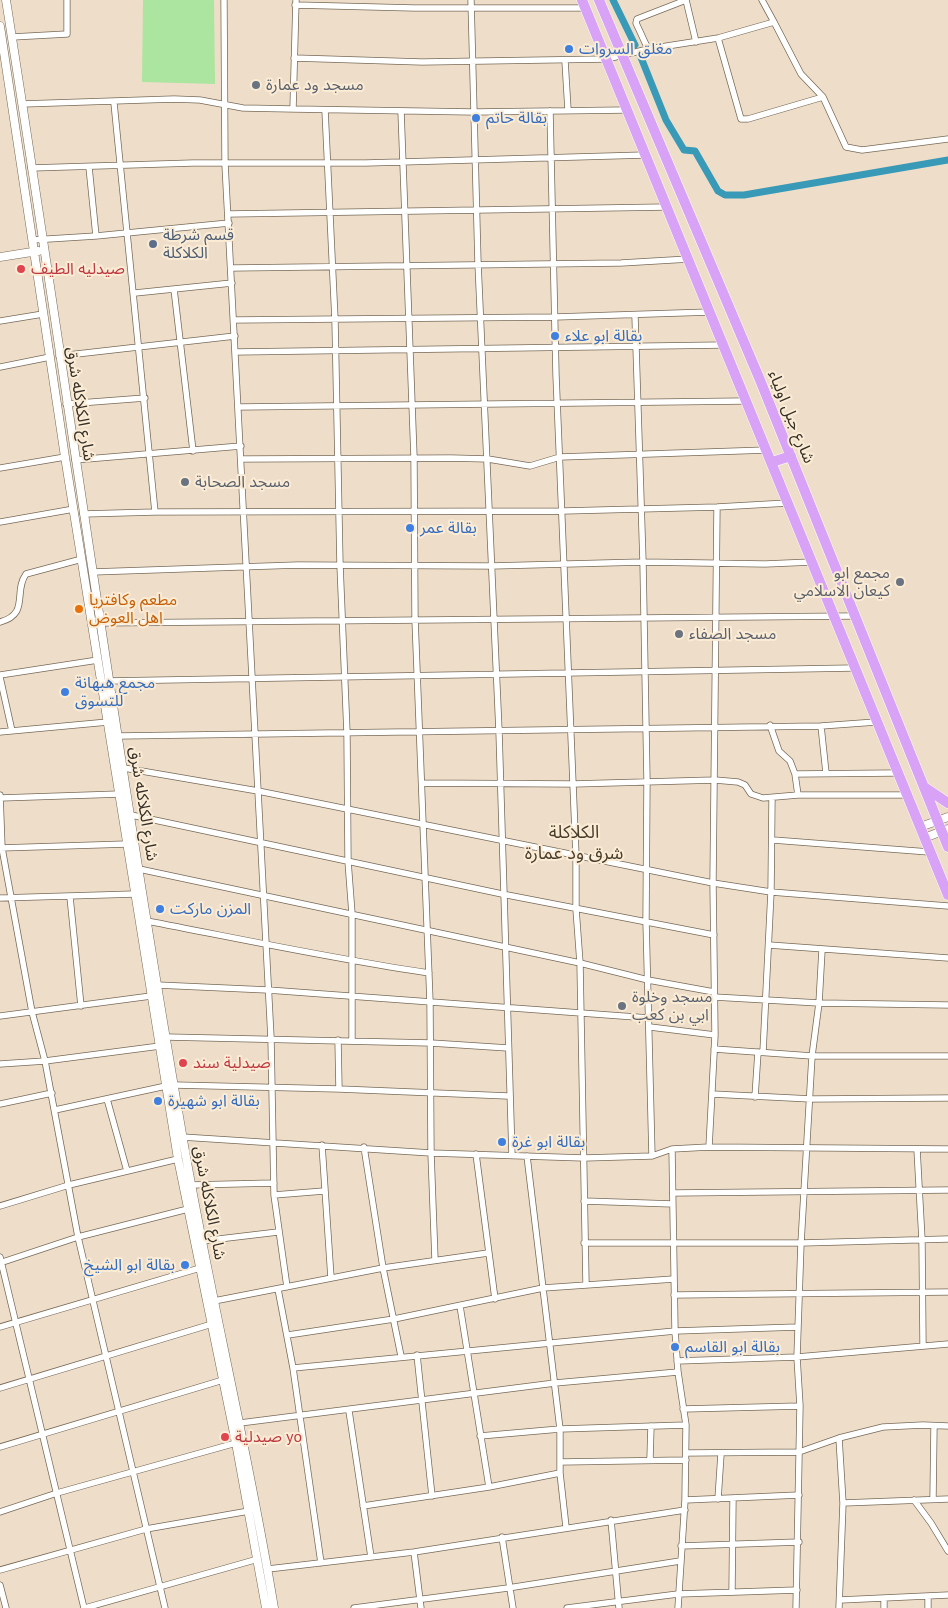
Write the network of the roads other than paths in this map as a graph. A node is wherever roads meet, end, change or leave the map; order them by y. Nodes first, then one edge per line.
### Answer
1 (6, 0) edge
2 (67, 0) edge
3 (224, 0) edge
4 (471, 0) edge
5 (600, 0) edge
6 (686, 0) edge
7 (762, 0) edge
8 (296, 2) edge
9 (584, 4) edge
10 (471, 8) junction
11 (774, 22) junction
12 (0, 26) edge
13 (12, 37) junction
14 (718, 38) junction
15 (696, 42) junction
16 (648, 49) junction
17 (624, 54) junction
18 (294, 58) junction
19 (607, 59) junction
20 (472, 60) junction
21 (565, 61) junction
22 (823, 97) junction
23 (114, 102) junction
24 (22, 104) junction
25 (224, 105) junction
26 (293, 109) junction
27 (325, 110) junction
28 (568, 110) junction
29 (627, 110) junction
30 (401, 111) junction
31 (550, 111) junction
32 (474, 112) junction
33 (948, 139) edge
34 (645, 155) junction
35 (551, 158) junction
36 (476, 159) junction
37 (401, 161) junction
38 (327, 163) junction
39 (225, 164) junction
40 (120, 166) junction
41 (90, 167) junction
42 (31, 168) junction
43 (552, 207) junction
44 (667, 207) junction
45 (477, 209) junction
46 (404, 211) junction
47 (329, 212) junction
48 (228, 214) junction
49 (229, 223) junction
50 (128, 234) junction
51 (96, 236) junction
52 (41, 239) junction
53 (32, 240) junction
54 (43, 250) junction
55 (34, 251) junction
56 (0, 256) edge
57 (689, 259) junction
58 (553, 262) junction
59 (478, 263) junction
60 (406, 264) junction
61 (332, 266) junction
62 (232, 268) junction
63 (232, 283) junction
64 (174, 289) junction
65 (135, 293) junction
66 (710, 312) junction
67 (43, 314) junction
68 (634, 316) junction
69 (555, 317) junction
70 (409, 318) junction
71 (482, 318) junction
72 (234, 320) junction
73 (335, 320) junction
74 (0, 321) edge
75 (235, 336) junction
76 (180, 342) junction
77 (724, 345) junction
78 (140, 347) junction
79 (636, 348) junction
80 (555, 349) junction
81 (483, 350) junction
82 (410, 351) junction
83 (235, 352) junction
84 (336, 352) junction
85 (59, 356) junction
86 (50, 357) junction
87 (0, 367) edge
88 (145, 398) junction
89 (746, 401) junction
90 (638, 402) junction
91 (558, 403) junction
92 (66, 404) junction
93 (412, 404) junction
94 (485, 404) junction
95 (337, 405) junction
96 (239, 407) junction
97 (241, 446) junction
98 (767, 450) junction
99 (193, 451) junction
100 (150, 454) junction
101 (639, 455) junction
102 (791, 456) junction
103 (65, 457) junction
104 (414, 457) junction
105 (560, 457) junction
106 (338, 458) junction
107 (242, 459) junction
108 (488, 459) junction
109 (74, 460) junction
110 (772, 462) junction
111 (0, 468) edge
112 (788, 503) junction
113 (717, 507) junction
114 (641, 508) junction
115 (74, 509) junction
116 (563, 511) junction
117 (155, 512) junction
118 (245, 512) junction
119 (339, 512) junction
120 (415, 512) junction
121 (490, 512) junction
122 (83, 514) junction
123 (0, 522) edge
124 (82, 559) junction
125 (643, 562) junction
126 (812, 562) junction
127 (717, 563) junction
128 (563, 564) junction
129 (340, 565) junction
130 (415, 565) junction
131 (247, 566) junction
132 (491, 566) junction
133 (92, 572) junction
134 (643, 616) junction
135 (834, 616) junction
136 (854, 616) junction
137 (715, 617) junction
138 (565, 618) junction
139 (415, 619) junction
140 (493, 619) junction
141 (248, 620) junction
142 (342, 621) junction
143 (0, 622) edge
144 (100, 623) junction
145 (98, 660) junction
146 (854, 668) junction
147 (714, 670) junction
148 (643, 671) junction
149 (568, 674) junction
150 (0, 676) edge
151 (418, 676) junction
152 (496, 676) junction
153 (345, 677) junction
154 (252, 679) junction
155 (105, 681) junction
156 (108, 722) junction
157 (876, 722) junction
158 (770, 725) junction
159 (715, 726) junction
160 (821, 726) junction
161 (645, 728) junction
162 (570, 729) junction
163 (499, 730) junction
164 (12, 731) junction
165 (0, 732) edge
166 (420, 732) junction
167 (347, 733) junction
168 (254, 735) junction
169 (118, 736) junction
170 (124, 768) junction
171 (826, 773) junction
172 (897, 773) junction
173 (795, 774) junction
174 (715, 780) junction
175 (646, 781) junction
176 (422, 783) junction
177 (500, 783) junction
178 (572, 784) junction
179 (923, 786) junction
180 (258, 791) junction
181 (120, 794) junction
182 (798, 795) junction
183 (906, 795) junction
184 (0, 797) edge
185 (772, 798) junction
186 (948, 803) edge
187 (348, 810) junction
188 (131, 815) junction
189 (948, 818) edge
190 (937, 820) junction
191 (424, 824) junction
192 (920, 826) junction
193 (945, 830) edge
194 (924, 838) junction
195 (773, 840) junction
196 (501, 842) junction
197 (259, 843) junction
198 (127, 844) junction
199 (948, 847) edge
200 (1, 848) edge
201 (929, 852) junction
202 (576, 856) junction
203 (348, 862) junction
204 (139, 869) junction
205 (646, 869) junction
206 (426, 876) junction
207 (713, 883) junction
208 (772, 892) junction
209 (135, 894) junction
210 (263, 894) junction
211 (502, 894) junction
212 (948, 895) edge
213 (70, 897) junction
214 (0, 898) edge
215 (10, 898) junction
216 (948, 906) edge
217 (576, 909) junction
218 (352, 914) junction
219 (646, 921) junction
220 (147, 922) junction
221 (426, 930) junction
222 (714, 935) junction
223 (266, 943) junction
224 (768, 944) junction
225 (505, 947) junction
226 (822, 950) junction
227 (948, 958) edge
228 (352, 962) junction
229 (580, 963) junction
230 (429, 973) junction
231 (648, 980) junction
232 (157, 985) junction
233 (268, 990) junction
234 (714, 994) junction
235 (151, 996) junction
236 (352, 997) junction
237 (765, 1000) junction
238 (430, 1002) junction
239 (819, 1003) junction
240 (948, 1005) edge
241 (81, 1006) junction
242 (507, 1007) junction
243 (32, 1012) junction
244 (581, 1012) junction
245 (0, 1016) edge
246 (649, 1018) junction
247 (650, 1027) junction
248 (715, 1035) junction
249 (166, 1037) junction
250 (271, 1038) junction
251 (338, 1040) junction
252 (352, 1040) junction
253 (431, 1043) junction
254 (160, 1046) junction
255 (508, 1048) junction
256 (714, 1049) junction
257 (761, 1052) junction
258 (812, 1056) junction
259 (948, 1056) edge
260 (45, 1061) junction
261 (0, 1064) edge
262 (170, 1086) junction
263 (272, 1088) junction
264 (339, 1089) junction
265 (432, 1092) junction
266 (52, 1093) junction
267 (712, 1094) junction
268 (508, 1096) junction
269 (755, 1097) junction
270 (948, 1098) edge
271 (107, 1099) junction
272 (811, 1099) junction
273 (0, 1104) edge
274 (55, 1110) junction
275 (182, 1137) junction
276 (274, 1143) junction
277 (322, 1145) junction
278 (364, 1147) junction
279 (709, 1147) junction
280 (808, 1148) junction
281 (672, 1149) junction
282 (917, 1149) junction
283 (948, 1149) edge
284 (431, 1153) junction
285 (476, 1154) junction
286 (512, 1155) junction
287 (527, 1156) junction
288 (652, 1156) junction
289 (584, 1158) junction
290 (178, 1159) junction
291 (127, 1172) junction
292 (274, 1183) junction
293 (191, 1184) junction
294 (69, 1185) junction
295 (920, 1190) junction
296 (948, 1190) edge
297 (324, 1192) junction
298 (673, 1193) junction
299 (805, 1193) junction
300 (274, 1195) junction
301 (584, 1201) junction
302 (673, 1204) junction
303 (0, 1206) edge
304 (188, 1209) junction
305 (278, 1232) junction
306 (78, 1237) junction
307 (948, 1239) edge
308 (922, 1240) junction
309 (202, 1241) junction
310 (584, 1243) junction
311 (674, 1243) junction
312 (801, 1243) junction
313 (488, 1252) junction
314 (435, 1260) junction
315 (1, 1261) edge
316 (200, 1268) junction
317 (383, 1268) junction
318 (331, 1278) junction
319 (674, 1279) junction
320 (586, 1284) junction
321 (287, 1287) junction
322 (543, 1288) junction
323 (278, 1289) junction
324 (948, 1292) edge
325 (800, 1293) junction
326 (921, 1293) junction
327 (674, 1295) junction
328 (92, 1299) junction
329 (495, 1299) junction
330 (214, 1301) junction
331 (460, 1306) junction
332 (394, 1319) junction
333 (16, 1322) junction
334 (212, 1324) junction
335 (0, 1327) edge
336 (798, 1327) junction
337 (674, 1331) junction
338 (288, 1335) junction
339 (550, 1343) junction
340 (948, 1344) edge
341 (923, 1345) junction
342 (466, 1350) junction
343 (106, 1355) junction
344 (417, 1355) junction
345 (402, 1356) junction
346 (797, 1357) junction
347 (677, 1361) junction
348 (293, 1368) junction
349 (678, 1372) junction
350 (30, 1379) junction
351 (223, 1380) junction
352 (554, 1383) junction
353 (0, 1388) edge
354 (472, 1394) junction
355 (423, 1401) junction
356 (800, 1406) junction
357 (683, 1410) junction
358 (349, 1411) junction
359 (118, 1412) junction
360 (300, 1416) junction
361 (240, 1423) junction
362 (686, 1425) junction
363 (650, 1426) junction
364 (934, 1426) junction
365 (948, 1426) edge
366 (560, 1429) junction
367 (42, 1436) junction
368 (480, 1436) junction
369 (839, 1438) junction
370 (236, 1443) junction
371 (0, 1447) edge
372 (799, 1452) junction
373 (721, 1454) junction
374 (686, 1457) junction
375 (650, 1459) junction
376 (560, 1462) junction
377 (132, 1472) junction
378 (560, 1473) junction
379 (489, 1487) junction
380 (57, 1493) junction
381 (799, 1495) junction
382 (432, 1496) junction
383 (718, 1499) junction
384 (733, 1499) junction
385 (933, 1499) junction
386 (948, 1499) edge
387 (685, 1500) junction
388 (914, 1500) junction
389 (843, 1503) junction
390 (363, 1506) junction
391 (685, 1510) junction
392 (249, 1511) junction
393 (0, 1512) edge
394 (611, 1520) junction
395 (566, 1527) junction
396 (146, 1528) junction
397 (502, 1538) junction
398 (798, 1542) junction
399 (733, 1545) junction
400 (681, 1546) junction
401 (70, 1549) junction
402 (414, 1552) junction
403 (948, 1552) edge
404 (371, 1557) junction
405 (258, 1559) junction
406 (680, 1561) junction
407 (320, 1563) junction
408 (268, 1569) junction
409 (0, 1570) edge
410 (617, 1570) junction
411 (0, 1586) edge
412 (160, 1586) junction
413 (508, 1588) junction
414 (797, 1590) junction
415 (732, 1591) junction
416 (678, 1594) junction
417 (948, 1595) edge
418 (928, 1597) junction
419 (884, 1598) junction
420 (619, 1600) junction
421 (840, 1600) junction
422 (420, 1601) junction
423 (599, 1606) edge
424 (6, 1608) edge
425 (84, 1608) edge
426 (165, 1608) edge
427 (266, 1608) edge
428 (274, 1608) edge
429 (354, 1608) edge
430 (421, 1608) edge
431 (513, 1608) edge
432 (567, 1608) edge
433 (619, 1608) edge
434 (678, 1608) edge
435 (796, 1608) edge
436 (839, 1608) edge
437 (884, 1608) edge
438 (928, 1608) edge

1 - 13 street, شارع الكلاكله شرق
2 - 13 street
3 - 25 street
4 - 10 street
5 - 17 highway, شارع جبل اولياء
6 - 15 street
6 - 16 street
7 - 11 street
8 - 10 street
8 - 18 street
9 - 10 street
9 - 19 highway
10 - 20 street
11 - 14 street
11 - 22 street
12 - 53 street, شارع الكلاكله شرق
13 - 24 street, شارع الكلاكله شرق
14 - 15 street
14 - 22 street
15 - 16 street
16 - 17 street
17 - 19 street
17 - 102 highway, شارع جبل اولياء
18 - 20 street
18 - 26 street
19 - 21 street
19 - 29 highway
20 - 21 street
20 - 32 street
21 - 28 street
22 - 33 street
23 - 24 street
23 - 25 street
23 - 40 street
24 - 42 street, شارع الكلاكله شرق
25 - 26 street
25 - 39 street
26 - 27 street
27 - 30 street
27 - 38 street
28 - 29 street
28 - 31 street
29 - 34 highway
30 - 32 street
30 - 37 street
31 - 32 street
31 - 35 street
32 - 36 street
34 - 35 street
34 - 44 highway
35 - 36 street
35 - 43 street
36 - 37 street
36 - 45 street
37 - 38 street
37 - 46 street
38 - 39 street
38 - 47 street
39 - 40 street
39 - 48 street
40 - 41 street
40 - 50 street
41 - 42 street
41 - 51 street
42 - 52 street, شارع الكلاكله شرق
43 - 44 street
43 - 45 street
43 - 58 street
44 - 57 highway
45 - 46 street
45 - 59 street
46 - 47 street
46 - 60 street
47 - 48 street
47 - 61 street
48 - 49 street
49 - 50 street
49 - 62 street
50 - 51 street
50 - 65 street
51 - 52 street
52 - 53 street
52 - 54 street, شارع الكلاكله شرق
53 - 55 street, شارع الكلاكله شرق
54 - 55 street
54 - 85 street, شارع الكلاكله شرق
55 - 56 street
55 - 67 street, شارع الكلاكله شرق
57 - 58 street
57 - 66 highway
58 - 59 street
58 - 69 street
59 - 60 street
59 - 71 street
60 - 61 street
60 - 70 street
61 - 62 street
61 - 73 street
62 - 63 street
63 - 64 street
63 - 72 street
64 - 65 street
64 - 76 street
65 - 78 street
66 - 68 street
66 - 77 highway
67 - 74 street
67 - 86 street, شارع الكلاكله شرق
68 - 69 street
68 - 79 street
69 - 71 street
69 - 80 street
70 - 71 street
70 - 73 street
70 - 82 street
71 - 81 street
72 - 73 street
72 - 75 street
73 - 84 street
75 - 76 street
75 - 83 street
76 - 78 street
76 - 99 street
77 - 79 street
77 - 89 highway
78 - 85 street
78 - 88 street
79 - 80 street
79 - 90 street
80 - 81 street
80 - 91 street
81 - 82 street
81 - 94 street
82 - 84 street
82 - 93 street
83 - 84 street
83 - 96 street
84 - 95 street
85 - 92 street, شارع الكلاكله شرق
86 - 87 street
86 - 103 street, شارع الكلاكله شرق
88 - 92 street
88 - 100 street
89 - 90 street
89 - 98 highway
90 - 91 street
90 - 101 street
91 - 94 street
91 - 105 street
92 - 109 street, شارع الكلاكله شرق
93 - 94 street
93 - 95 street
93 - 104 street
94 - 108 street
95 - 96 street
95 - 106 street
96 - 97 street
97 - 99 street
97 - 107 street
98 - 101 street
98 - 110 highway
99 - 100 street
100 - 109 street
100 - 117 street
101 - 105 street
101 - 114 street
102 - 110 highway
102 - 136 highway, شارع جبل اولياء
103 - 111 street
103 - 115 street, شارع الكلاكله شرق
104 - 106 street
104 - 108 street
104 - 120 street
105 - 108 street
105 - 116 street
106 - 107 street
106 - 119 street
107 - 118 street
108 - 121 street
109 - 122 street, شارع الكلاكله شرق
110 - 112 highway
112 - 113 street
112 - 126 highway
113 - 114 street
113 - 127 street
114 - 116 street
114 - 125 street
115 - 123 street
115 - 124 street, شارع الكلاكله شرق
116 - 121 street
116 - 128 street
117 - 118 street
117 - 122 street
118 - 119 street
118 - 131 street
119 - 120 street
119 - 129 street
120 - 121 street
120 - 130 street
121 - 132 street
122 - 133 street, شارع الكلاكله شرق
124 - 143 street
124 - 145 street, شارع الكلاكله شرق
125 - 127 street
125 - 128 street
125 - 134 street
126 - 127 street
126 - 135 highway
127 - 137 street
128 - 132 street
128 - 138 street
129 - 130 street
129 - 131 street
129 - 142 street
130 - 132 street
130 - 139 street
131 - 133 street
131 - 141 street
132 - 140 street
133 - 144 street, شارع الكلاكله شرق
134 - 137 street
134 - 138 street
134 - 148 street
135 - 136 street
135 - 137 street
135 - 146 highway
136 - 179 highway, شارع جبل اولياء
137 - 147 street
138 - 140 street
138 - 149 street
139 - 140 street
139 - 142 street
139 - 151 street
140 - 152 street
141 - 142 street
141 - 144 street
141 - 154 street
142 - 153 street
144 - 155 street, شارع الكلاكله شرق
145 - 150 street
145 - 155 street, شارع الكلاكله شرق
146 - 147 street
146 - 157 highway
147 - 148 street
147 - 159 street
148 - 149 street
148 - 161 street
149 - 152 street
149 - 162 street
150 - 164 street
151 - 152 street
151 - 153 street
151 - 166 street
152 - 163 street
153 - 154 street
153 - 167 street
154 - 155 street
154 - 168 street
155 - 156 street, شارع الكلاكله شرق
155 - 169 street, شارع الكلاكله شرق
156 - 164 street
156 - 181 street, شارع الكلاكله شرق
157 - 160 street
157 - 172 highway
158 - 159 street
158 - 160 street
158 - 173 street
159 - 161 street
159 - 174 street
160 - 171 street
161 - 162 street
161 - 175 street
162 - 163 street
162 - 178 street
163 - 166 street
163 - 177 street
164 - 165 street
166 - 167 street
166 - 176 street
167 - 168 street
167 - 187 street
168 - 169 street
168 - 180 street
169 - 170 street, شارع الكلاكله شرق
170 - 180 street
170 - 188 street, شارع الكلاكله شرق
171 - 172 street
171 - 173 street
172 - 183 highway
173 - 182 street
174 - 175 street
174 - 185 street
174 - 207 street
175 - 178 street
175 - 205 street
176 - 177 street
176 - 191 street
177 - 178 street
177 - 196 street
178 - 202 street
179 - 186 highway
179 - 190 highway, شارع جبل اولياء
180 - 187 street
180 - 197 street
181 - 184 street
181 - 198 street, شارع الكلاكله شرق
182 - 183 street
182 - 185 street
183 - 192 highway
184 - 200 street
185 - 195 street
187 - 191 street
187 - 203 street
188 - 197 street
188 - 204 street, شارع الكلاكله شرق
189 - 190 street
190 - 192 street
190 - 193 highway, شارع جبل اولياء
191 - 196 street
191 - 206 street
192 - 194 highway
193 - 194 street
193 - 199 highway, شارع جبل اولياء
194 - 201 highway
195 - 201 street
195 - 208 street
196 - 202 street
196 - 211 street
197 - 203 street
197 - 210 street
198 - 200 street
198 - 209 street, شارع الكلاكله شرق
200 - 215 street
201 - 212 highway
202 - 205 street
202 - 217 street
203 - 206 street
203 - 218 street
204 - 210 street
204 - 220 street, شارع الكلاكله شرق
205 - 207 street
205 - 219 street
206 - 211 street
206 - 221 street
207 - 208 street
207 - 222 street
208 - 216 street
208 - 224 street
209 - 213 street
209 - 235 street, شارع الكلاكله شرق
210 - 218 street
210 - 223 street
211 - 217 street
211 - 225 street
213 - 215 street
213 - 241 street
214 - 215 street
215 - 243 street
217 - 219 street
217 - 229 street
218 - 221 street
218 - 228 street
219 - 222 street
219 - 231 street
220 - 223 street
220 - 232 street, شارع الكلاكله شرق
221 - 225 street
221 - 230 street
222 - 234 street
223 - 228 street
223 - 233 street
224 - 226 street
224 - 237 street
225 - 229 street
225 - 242 street
226 - 227 street
226 - 239 street
228 - 230 street
228 - 236 street
229 - 231 street
229 - 244 street
230 - 238 street
231 - 234 street
231 - 246 street
232 - 233 street
232 - 249 street, شارع الكلاكله شرق
233 - 236 street
233 - 250 street
234 - 237 street
234 - 248 street
235 - 241 street
235 - 254 street, شارع الكلاكله شرق
236 - 238 street
236 - 252 street
237 - 239 street
237 - 257 street
238 - 242 street
238 - 253 street
239 - 240 street
239 - 258 street
241 - 243 street
242 - 244 street
242 - 255 street
243 - 245 street
243 - 260 street
244 - 246 street
244 - 289 street
246 - 247 street
247 - 248 street
247 - 288 street
248 - 256 street
249 - 250 street
249 - 262 street, شارع الكلاكله شرق
250 - 251 street
250 - 263 street
251 - 252 street
251 - 264 street
252 - 253 street
253 - 255 street
253 - 265 street
254 - 260 street
254 - 262 street, شارع الكلاكله شرق
255 - 268 street
256 - 257 street
256 - 267 street
257 - 258 street
257 - 269 street
258 - 259 street
258 - 272 street
260 - 261 street
260 - 266 street
262 - 263 street
262 - 271 street
262 - 275 street, شارع الكلاكله شرق
262 - 290 street, شارع الكلاكله شرق
263 - 264 street
263 - 276 street
264 - 265 street
265 - 268 street
265 - 284 street
266 - 273 street
266 - 274 street
267 - 269 street
267 - 279 street
268 - 286 street
269 - 272 street
270 - 272 street
271 - 274 street
271 - 291 street
272 - 280 street
274 - 294 street
275 - 276 street
275 - 293 street, شارع الكلاكله شرق
276 - 277 street
276 - 292 street
277 - 278 street
277 - 297 street
278 - 284 street
278 - 317 street
279 - 280 street
279 - 281 street
280 - 282 street
280 - 299 street
281 - 288 street
281 - 298 street
282 - 283 street
282 - 295 street
284 - 285 street
284 - 314 street
285 - 286 street
285 - 313 street
286 - 287 street
287 - 289 street
287 - 322 street
288 - 289 street
289 - 301 street
290 - 291 street
290 - 304 street, شارع الكلاكله شرق
291 - 294 street
292 - 293 street
292 - 300 street
293 - 309 street, شارع الكلاكله شرق
294 - 303 street
294 - 306 street
295 - 296 street
295 - 299 street
295 - 308 street
297 - 300 street
297 - 318 street
298 - 299 street
298 - 302 street
299 - 312 street
300 - 305 street
301 - 302 street
301 - 310 street
302 - 311 street
304 - 306 street
304 - 316 street, شارع الكلاكله شرق
305 - 309 street
305 - 321 street
306 - 315 street
306 - 328 street
307 - 308 street
308 - 312 street
308 - 326 street
309 - 330 street, شارع الكلاكله شرق
310 - 311 street
310 - 320 street
311 - 312 street
311 - 319 street
312 - 325 street
313 - 314 street
313 - 329 street
314 - 317 street
315 - 333 street
316 - 328 street
316 - 334 street, شارع الكلاكله شرق
317 - 318 street
317 - 332 street
318 - 321 street
319 - 320 street
319 - 327 street
320 - 322 street
321 - 323 street
322 - 329 street
322 - 339 street
323 - 330 street
323 - 338 street
324 - 326 street
325 - 326 street
325 - 327 street
325 - 336 street
326 - 341 street
327 - 337 street
328 - 333 street
328 - 343 street
329 - 331 street
330 - 361 street, شارع الكلاكله شرق
331 - 332 street
331 - 342 street
332 - 338 street
332 - 345 street
333 - 335 street
333 - 350 street
334 - 343 street
334 - 351 street, شارع الكلاكله شرق
336 - 337 street
336 - 346 street
337 - 339 street
337 - 347 street
338 - 348 street
339 - 342 street
339 - 352 street
340 - 341 street
341 - 346 street
342 - 344 street
342 - 354 street
343 - 350 street
343 - 359 street
344 - 345 street
344 - 355 street
345 - 348 street
346 - 347 street
346 - 356 street
347 - 349 street
348 - 360 street
349 - 352 street
349 - 357 street
350 - 353 street
350 - 367 street
351 - 359 street
351 - 370 street, شارع الكلاكله شرق
352 - 354 street
352 - 366 street
354 - 355 street
354 - 368 street
355 - 358 street
355 - 382 street
356 - 357 street
356 - 372 street
357 - 362 street
358 - 360 street
358 - 390 street
359 - 367 street
359 - 377 street
360 - 361 street
360 - 407 street
361 - 408 street, شارع الكلاكله شرق
362 - 363 street
362 - 374 street
363 - 366 street
363 - 375 street
364 - 365 street
364 - 369 street
364 - 385 street
366 - 368 street
366 - 376 street
367 - 371 street
367 - 380 street
368 - 379 street
369 - 372 street
369 - 389 street
370 - 377 street
370 - 392 street, شارع الكلاكله شرق
372 - 373 street
372 - 381 street
373 - 374 street
373 - 383 street
374 - 375 street
374 - 387 street
375 - 376 street
376 - 378 street
377 - 380 street
377 - 396 street
378 - 379 street
378 - 395 street
379 - 382 street
380 - 393 street
380 - 401 street
381 - 384 street
381 - 398 street
382 - 390 street
383 - 384 street
383 - 387 street
384 - 399 street
385 - 386 street
385 - 388 street
387 - 391 street
388 - 389 street
388 - 403 street
389 - 421 street
390 - 404 street
391 - 394 street
391 - 400 street
392 - 396 street
392 - 405 street, شارع الكلاكله شرق
394 - 395 street
394 - 410 street
395 - 397 street
396 - 401 street
396 - 412 street
397 - 402 street
397 - 413 street
398 - 399 street
398 - 414 street
399 - 400 street
399 - 415 street
400 - 406 street
401 - 409 street
401 - 425 street
402 - 404 street
402 - 422 street
404 - 407 street
405 - 412 street
405 - 427 street, شارع الكلاكله شرق
406 - 410 street
406 - 416 street
407 - 408 street
408 - 428 street, شارع الكلاكله شرق
410 - 413 street
410 - 420 street
411 - 424 street
412 - 425 street
412 - 426 street
413 - 422 street
413 - 431 street
414 - 415 street
414 - 435 street
415 - 416 street
416 - 420 street
416 - 434 street
417 - 418 street
418 - 419 street
418 - 438 street
419 - 421 street
419 - 437 street
420 - 423 street
420 - 433 street
421 - 436 street
422 - 429 street
422 - 430 street
423 - 432 street

